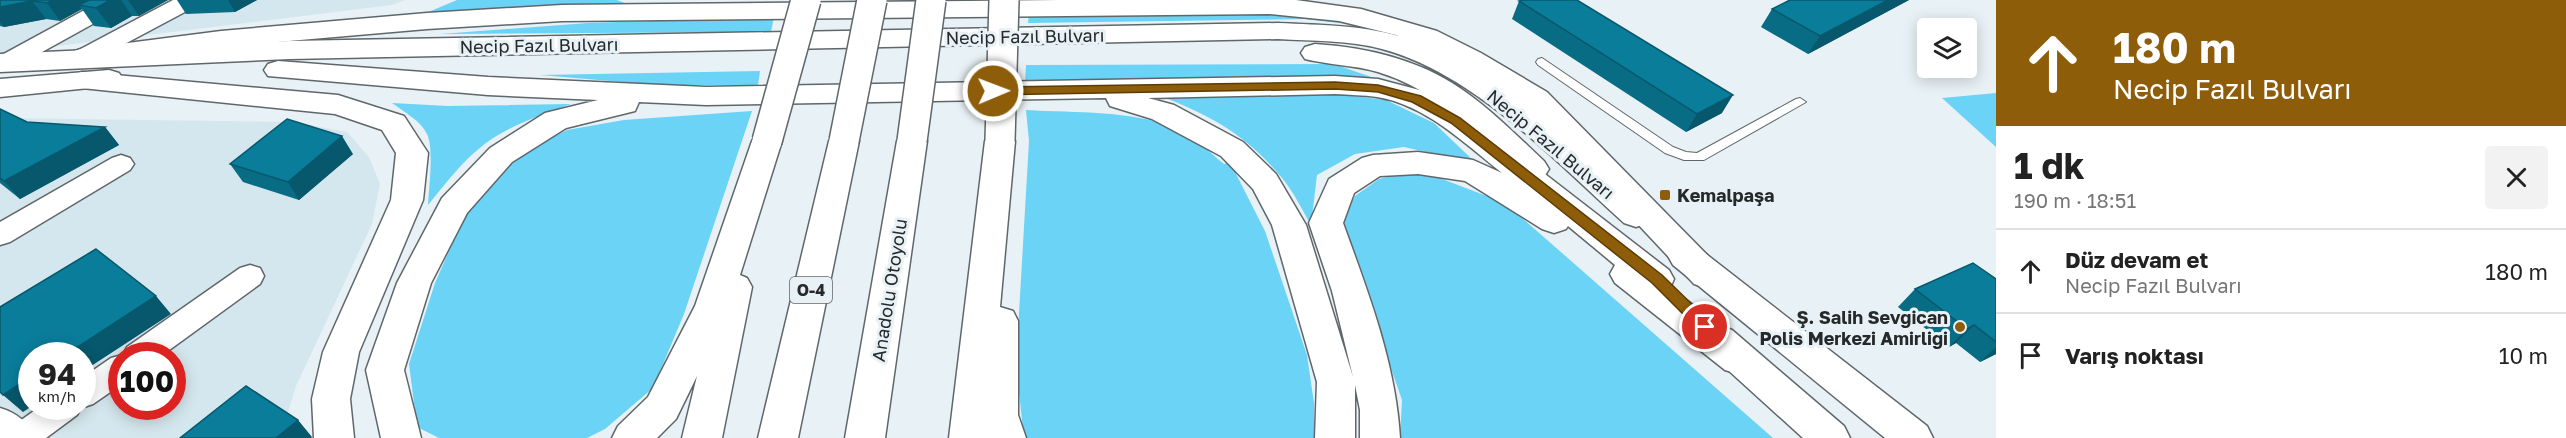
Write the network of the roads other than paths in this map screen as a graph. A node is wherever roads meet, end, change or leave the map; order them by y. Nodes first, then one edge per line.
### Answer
1 (119, 0) edge
2 (190, 0) edge
3 (440, 0) edge
4 (669, 0) edge
5 (806, 0) edge
6 (872, 0) edge
7 (931, 0) edge
8 (1004, 0) edge
9 (1114, 0) edge
10 (1363, 0) edge
11 (1045, 7) junction
12 (755, 11) junction
13 (221, 39) junction
14 (1542, 62) dead end
15 (278, 69) junction
16 (82, 70) junction
17 (5, 78) edge
18 (1017, 91) junction
19 (706, 96) junction
20 (1537, 99) junction
21 (1800, 102) dead end
22 (767, 141) junction
23 (1000, 141) junction
24 (121, 164) dead end
25 (0, 235) edge
26 (1706, 275) junction
27 (250, 276) dead end
28 (1657, 279) junction
29 (158, 342) edge
30 (1738, 359) junction
31 (46, 420) edge
32 (0, 424) edge
33 (16, 438) edge
34 (21, 438) edge
35 (334, 438) edge
36 (401, 438) edge
37 (632, 438) edge
38 (702, 438) edge
39 (778, 438) edge
40 (865, 438) edge
41 (969, 438) edge
42 (1006, 438) edge
43 (1335, 438) edge
44 (1380, 438) edge
45 (1830, 438) edge
46 (1913, 438) edge

1 - 17 street
2 - 16 street
3 - 13 main road
4 - 12 main road
5 - 22 main road, bridge
6 - 39 main road, O-4, bridge
7 - 40 main road, Anadolu Otoyolu, bridge
8 - 23 main road, bridge
9 - 11 main road
10 - 20 main road
11 - 12 main road
11 - 20 main road
12 - 13 main road
13 - 16 main road
14 - 21 lane
15 - 16 main road, Necip Fazıl Bulvarı
15 - 19 main road
15 - 28 main road, Necip Fazıl Bulvarı
16 - 17 main road, Necip Fazıl Bulvarı
16 - 26 main road, Necip Fazıl Bulvarı
16 - 35 main road
18 - 19 main road
18 - 28 main road
18 - 43 main road
19 - 36 main road
20 - 26 main road
22 - 37 main road
22 - 38 main road
23 - 41 main road
23 - 42 main road
24 - 25 street
26 - 46 main road, Necip Fazıl Bulvarı
27 - 29 street
28 - 30 main road, Necip Fazıl Bulvarı
30 - 44 main road
30 - 45 main road, Necip Fazıl Bulvarı
31 - 34 street
32 - 33 main road

